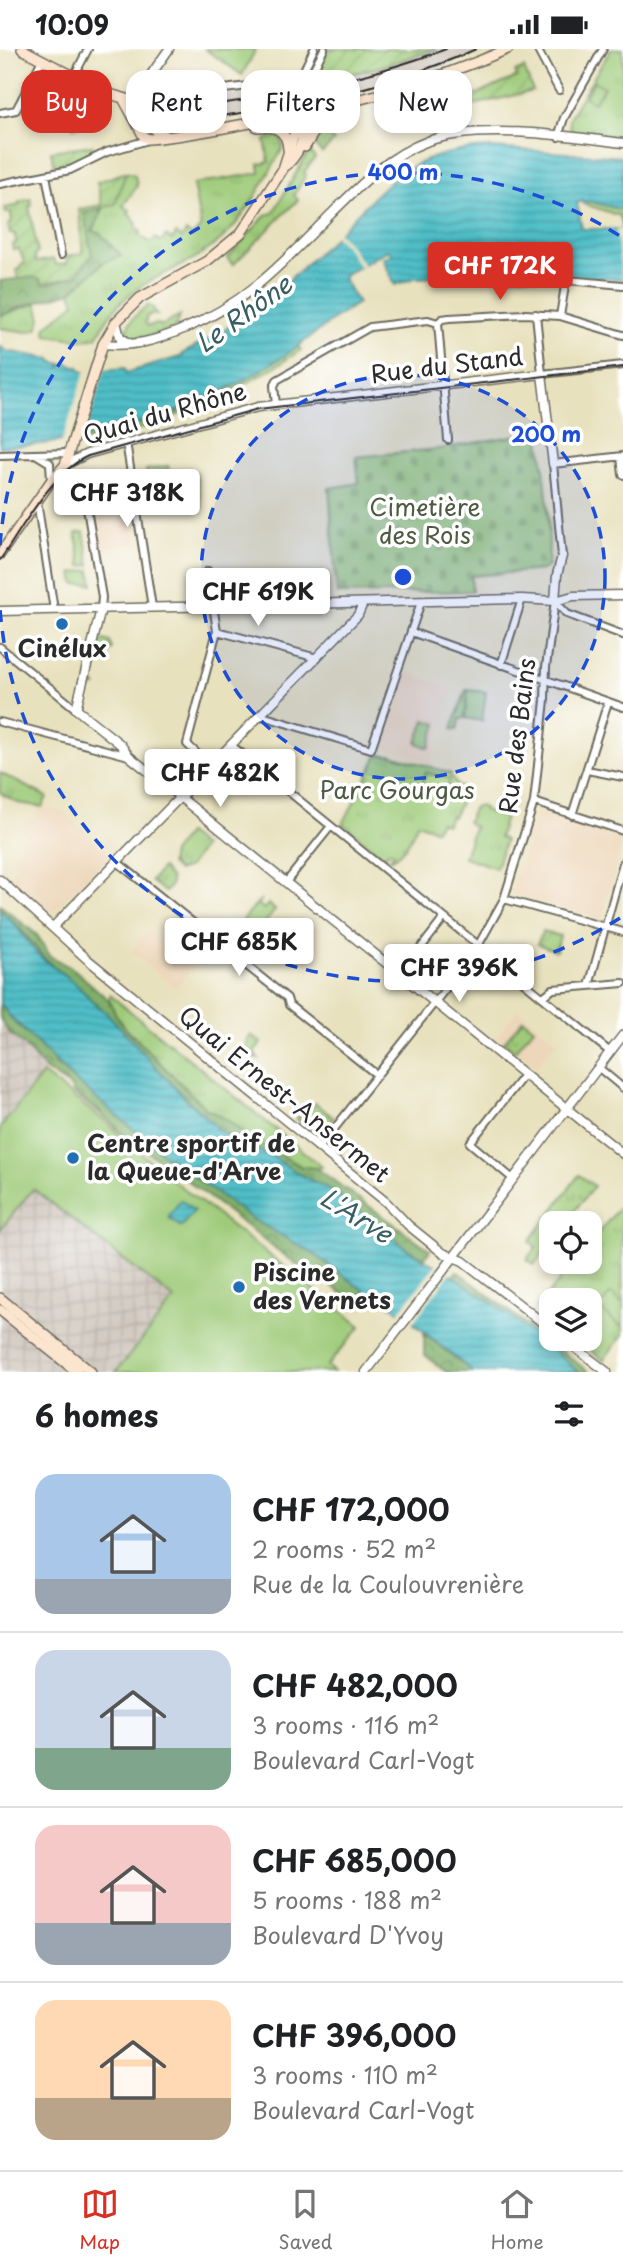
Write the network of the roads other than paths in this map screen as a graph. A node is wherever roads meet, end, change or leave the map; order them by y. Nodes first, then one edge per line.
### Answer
1 (22, 49) edge
2 (88, 49) edge
3 (169, 49) edge
4 (314, 49) edge
5 (324, 49) edge
6 (508, 49) edge
7 (537, 49) edge
8 (603, 49) edge
9 (497, 51) edge
10 (42, 60) junction
11 (62, 70) edge
12 (77, 70) edge
13 (154, 70) edge
14 (304, 70) edge
15 (313, 70) edge
16 (559, 90) dead end
17 (360, 100) edge
18 (0, 113) edge
19 (241, 125) edge
20 (234, 126) junction
21 (143, 133) edge
22 (151, 133) edge
23 (158, 133) edge
24 (295, 133) edge
25 (314, 133) edge
26 (144, 136) junction
27 (180, 136) junction
28 (558, 137) junction
29 (623, 143) edge
30 (293, 154) junction
31 (46, 175) junction
32 (0, 184) edge
33 (61, 255) dead end
34 (623, 285) edge
35 (536, 314) junction
36 (559, 316) junction
37 (116, 322) junction
38 (438, 323) junction
39 (623, 335) edge
40 (103, 344) junction
41 (134, 345) junction
42 (623, 365) edge
43 (542, 374) junction
44 (443, 386) junction
45 (276, 405) junction
46 (449, 440) dead end
47 (126, 442) junction
48 (69, 453) junction
49 (0, 455) edge
50 (37, 455) junction
51 (622, 456) edge
52 (553, 464) junction
53 (65, 465) junction
54 (623, 475) edge
55 (51, 481) junction
56 (37, 501) junction
57 (0, 554) edge
58 (562, 556) joint
59 (208, 571) dead end
60 (623, 595) edge
61 (522, 599) junction
62 (555, 601) junction
63 (421, 602) junction
64 (349, 603) junction
65 (363, 603) junction
66 (214, 606) junction
67 (152, 607) junction
68 (101, 608) junction
69 (54, 610) junction
70 (0, 611) edge
71 (349, 624) junction
72 (217, 631) junction
73 (411, 632) junction
74 (623, 635) edge
75 (0, 647) edge
76 (317, 658) junction
77 (501, 665) junction
78 (545, 680) junction
79 (608, 702) junction
80 (623, 707) edge
81 (76, 709) junction
82 (259, 715) junction
83 (0, 722) edge
84 (110, 737) junction
85 (230, 745) junction
86 (111, 750) junction
87 (129, 756) junction
88 (210, 766) junction
89 (587, 770) junction
90 (623, 777) edge
91 (179, 796) junction
92 (534, 802) junction
93 (572, 815) junction
94 (331, 826) junction
95 (623, 831) edge
96 (116, 861) junction
97 (623, 863) edge
98 (0, 880) edge
99 (287, 881) junction
100 (504, 899) junction
101 (444, 918) junction
102 (53, 927) junction
103 (605, 927) junction
104 (623, 932) edge
105 (480, 946) junction
106 (400, 975) junction
107 (623, 983) edge
108 (589, 986) junction
109 (543, 997) junction
110 (436, 1004) junction
111 (623, 1035) edge
112 (610, 1052) junction
113 (599, 1068) junction
114 (524, 1075) junction
115 (377, 1076) junction
116 (623, 1087) edge
117 (568, 1109) junction
118 (319, 1148) junction
119 (623, 1154) edge
120 (513, 1179) junction
121 (450, 1260) junction
122 (0, 1298) edge
123 (0, 1310) edge
124 (539, 1320) edge
125 (580, 1351) edge
126 (77, 1372) edge
127 (92, 1372) edge
128 (366, 1372) edge
129 (607, 1372) edge

1 - 10 main road
2 - 12 street
3 - 13 street
4 - 14 street
5 - 15 street
6 - 9 main road
7 - 16 street
8 - 28 street
9 - 17 main road
10 - 11 main road
10 - 18 street
19 - 20 main road
20 - 27 main road
20 - 30 main road
21 - 26 main road
22 - 26 street
23 - 27 main road
24 - 30 main road
25 - 30 main road
26 - 27 main road
26 - 31 street
28 - 29 street
28 - 41 street
30 - 37 main road
31 - 32 street
31 - 33 street
34 - 36 street
35 - 36 street
35 - 38 street
35 - 43 street
36 - 39 street
37 - 40 main road
37 - 41 street
38 - 44 street
38 - 45 street
40 - 41 street
40 - 48 main road
42 - 43 street, Rue du Stand
43 - 44 street, Rue du Stand
43 - 52 street
44 - 45 street, Rue du Stand
44 - 46 street
45 - 47 street, Quai du Rhône
47 - 53 street, Quai du Rhône
47 - 67 street
48 - 50 street
48 - 53 main road
49 - 50 street
50 - 55 street
51 - 52 street
51 - 54 street
52 - 58 street
53 - 55 main road
55 - 56 main road
55 - 68 street
56 - 57 main road
56 - 69 street
58 - 62 street
59 - 66 street
60 - 62 street
61 - 62 street
61 - 63 street
61 - 77 street
62 - 74 street
62 - 78 street, Rue des Bains
63 - 65 street
63 - 73 street
64 - 65 street
64 - 66 street
64 - 71 street
65 - 71 street
66 - 67 street
66 - 72 street
67 - 68 street
68 - 69 street
68 - 81 street
69 - 70 street
71 - 76 street
72 - 76 street
72 - 88 street
73 - 77 street
73 - 82 street
75 - 81 street
76 - 82 street
77 - 78 street
78 - 79 street
78 - 92 street, Rue des Bains
79 - 80 street
79 - 89 street
81 - 84 street
82 - 85 street
83 - 86 street
84 - 86 street
84 - 87 street
85 - 88 street
85 - 94 street
86 - 87 street
87 - 91 street
88 - 91 street
89 - 90 street
89 - 93 street
91 - 96 street
91 - 99 street
92 - 93 street
92 - 100 street, Rue des Bains
93 - 95 street
94 - 99 street
94 - 101 street
96 - 102 street
96 - 115 street
97 - 103 street
98 - 102 street, Quai Ernest-Ansermet
99 - 106 street
100 - 103 street
100 - 105 street, Rue des Bains
101 - 105 street
101 - 106 street
102 - 118 street, Quai Ernest-Ansermet
103 - 104 street
103 - 108 street
105 - 109 street
105 - 110 street, Rue des Bains
106 - 110 street
107 - 108 street
108 - 109 street
109 - 112 street
110 - 114 street
110 - 115 street, Rue des Bains
111 - 112 street
112 - 113 street
113 - 116 street
113 - 117 street
114 - 117 street
114 - 120 street
115 - 118 street, Rue des Bains
117 - 119 street
117 - 120 street
118 - 121 street, Quai Ernest-Ansermet
120 - 121 street
121 - 124 street, Quai Ernest-Ansermet
121 - 128 street
122 - 127 main road
123 - 126 main road
125 - 129 street

